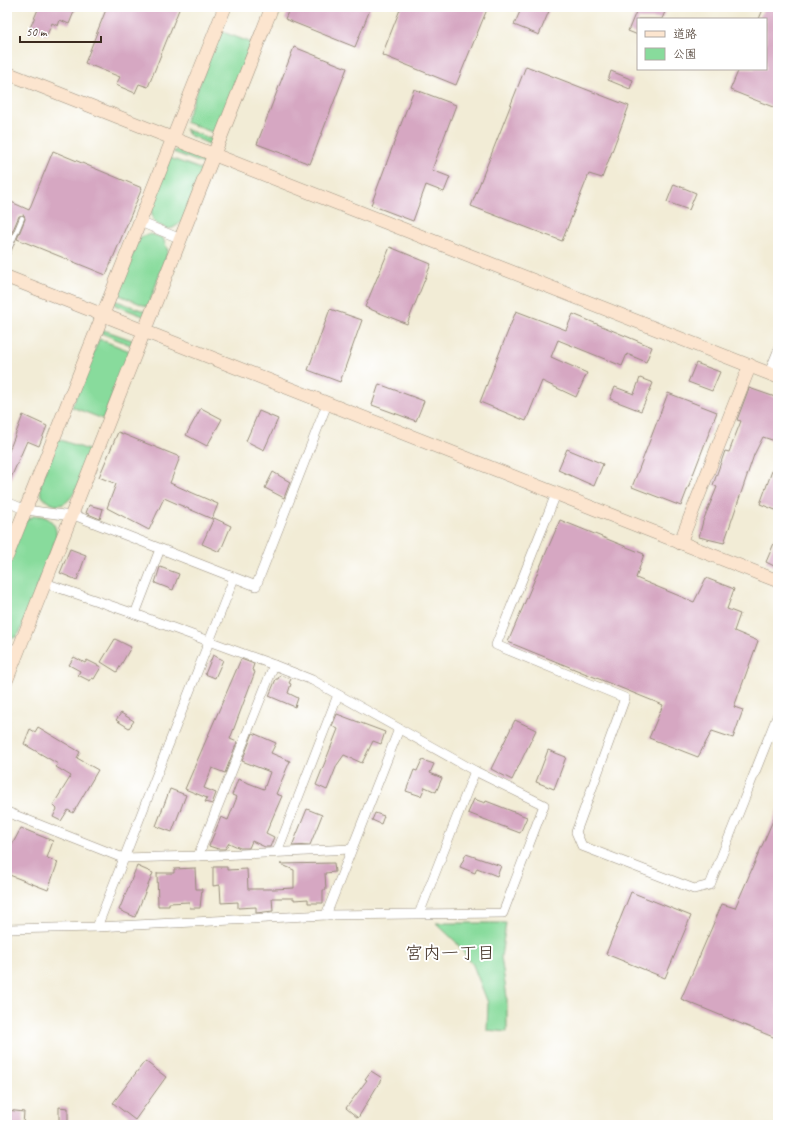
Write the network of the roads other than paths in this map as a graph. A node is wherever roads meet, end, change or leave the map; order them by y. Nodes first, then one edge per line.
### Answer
1 (225, 7) edge
2 (272, 7) edge
3 (7, 73) edge
4 (172, 139) junction
5 (214, 155) junction
6 (22, 218) dead end
7 (140, 222) junction
8 (181, 239) junction
9 (7, 254) edge
10 (7, 277) edge
11 (103, 315) junction
12 (145, 332) junction
13 (778, 351) edge
14 (750, 365) junction
15 (774, 375) edge
16 (327, 404) junction
17 (556, 494) junction
18 (7, 502) edge
19 (26, 510) junction
20 (71, 515) junction
21 (680, 543) junction
22 (160, 550) junction
23 (7, 556) edge
24 (234, 578) junction
25 (778, 581) edge
26 (45, 583) junction
27 (135, 614) junction
28 (210, 640) junction
29 (12, 649) edge
30 (274, 664) junction
31 (7, 679) edge
32 (338, 695) junction
33 (778, 714) edge
34 (399, 728) junction
35 (475, 771) junction
36 (7, 812) edge
37 (351, 849) junction
38 (277, 852) junction
39 (198, 856) junction
40 (123, 858) junction
41 (419, 914) junction
42 (326, 915) junction
43 (98, 927) junction
44 (7, 929) edge

1 - 4 street
2 - 5 street
3 - 4 street
4 - 5 street
4 - 7 street
5 - 8 street
5 - 14 street
6 - 9 lane
7 - 8 street
7 - 11 street
8 - 12 street
10 - 11 street
11 - 12 street
11 - 19 street
12 - 16 street
12 - 20 street
13 - 15 street
14 - 15 street
14 - 21 street
16 - 17 street
16 - 24 street
17 - 21 street
17 - 33 street
18 - 19 street
19 - 20 street
19 - 23 street
20 - 22 street
20 - 26 street
21 - 25 street
22 - 24 street
22 - 27 street
24 - 28 street
26 - 27 street
26 - 29 street
27 - 28 street
28 - 30 street
28 - 40 street
29 - 31 street
30 - 32 street
30 - 39 street
32 - 34 street
32 - 38 street
34 - 35 street
34 - 37 street
35 - 41 street
35 - 41 street
36 - 40 street
37 - 38 street
37 - 42 street
38 - 39 street
39 - 40 street
40 - 43 street
41 - 42 street
42 - 43 street
43 - 44 street

